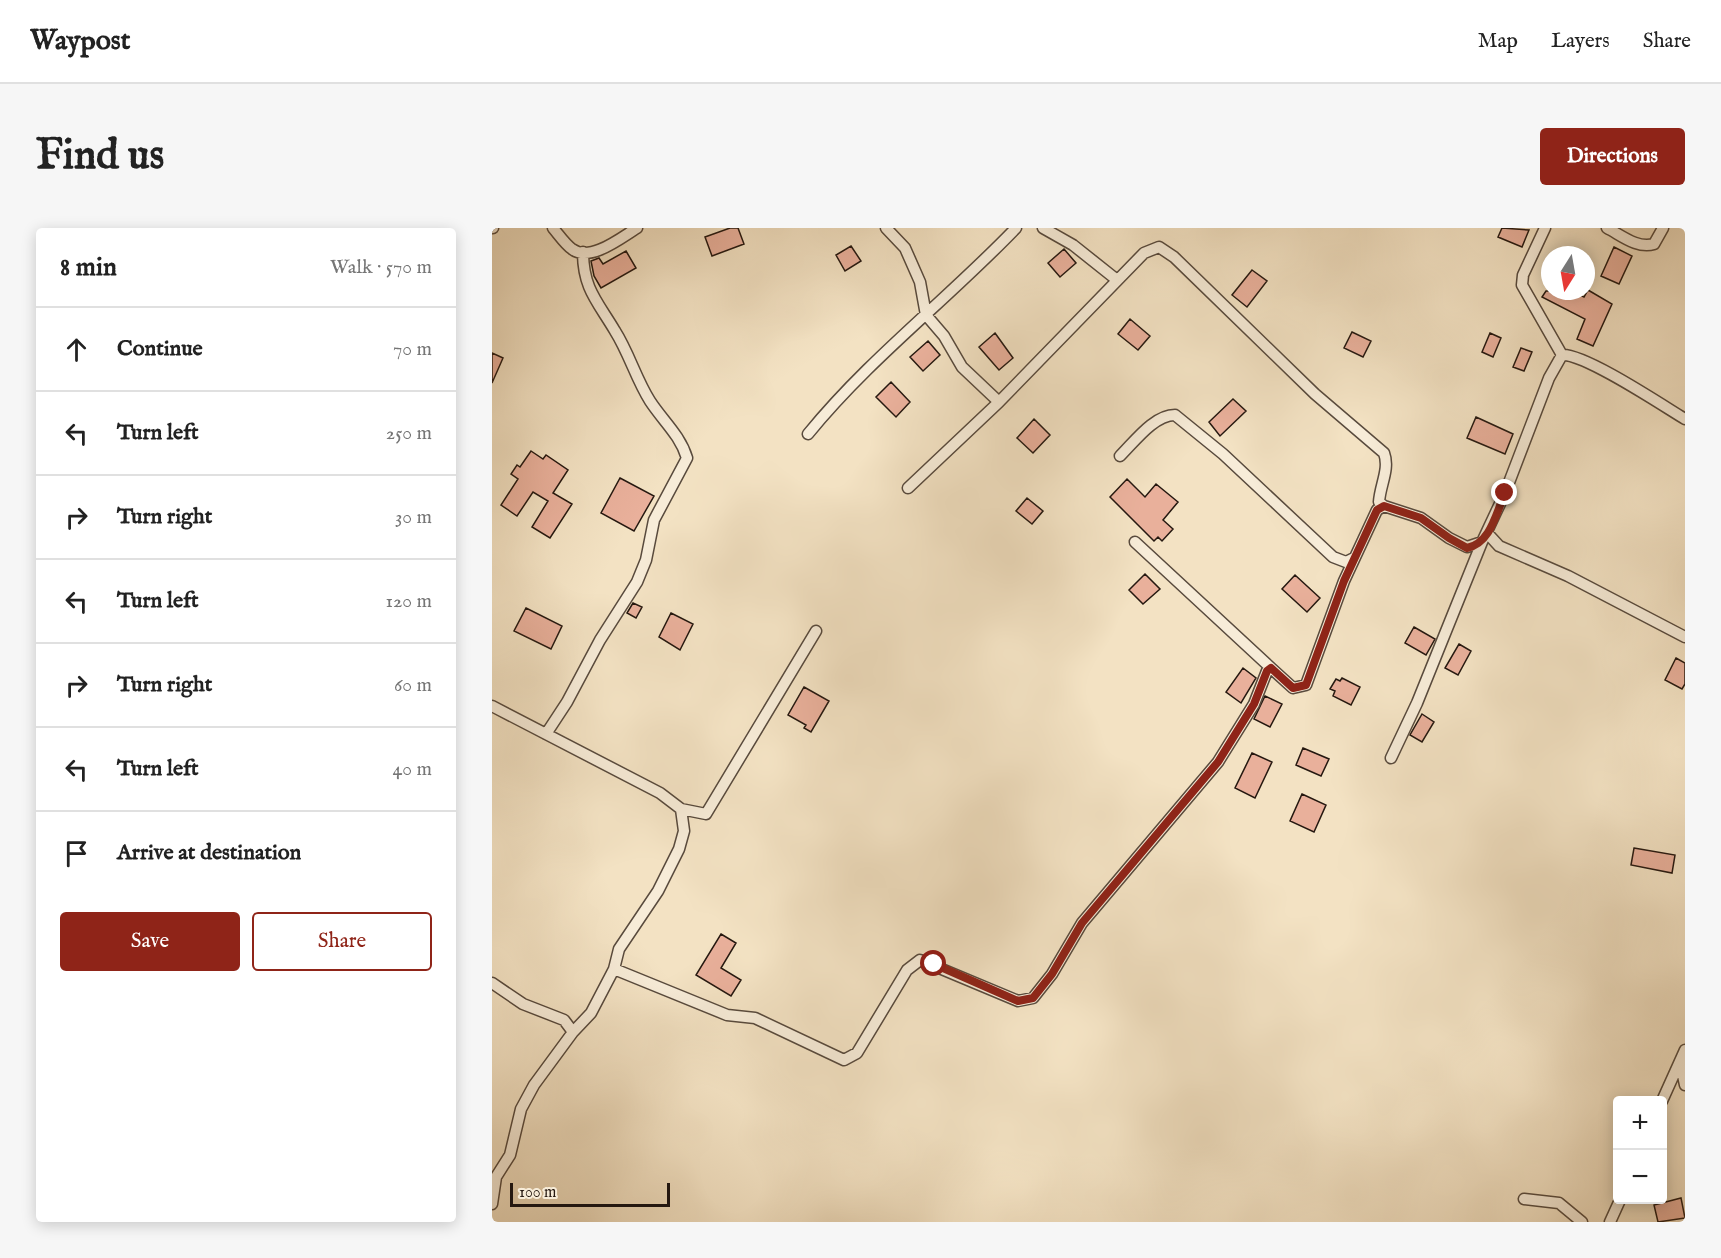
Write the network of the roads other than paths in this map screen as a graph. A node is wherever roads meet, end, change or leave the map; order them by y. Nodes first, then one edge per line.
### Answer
1 (553, 228) edge
2 (638, 228) edge
3 (886, 228) edge
4 (1016, 228) edge
5 (1043, 228) edge
6 (1545, 228) edge
7 (1607, 228) edge
8 (1663, 228) edge
9 (583, 252) junction
10 (1117, 280) junction
11 (926, 315) junction
12 (1562, 355) junction
13 (999, 402) junction
14 (1685, 419) edge
15 (808, 434) dead end
16 (1120, 456) dead end
17 (908, 488) dead end
18 (1384, 506) junction
19 (1485, 538) junction
20 (1136, 542) dead end
21 (1354, 558) junction
22 (816, 631) dead end
23 (1685, 637) edge
24 (1271, 668) junction
25 (492, 706) edge
26 (546, 734) junction
27 (1390, 758) dead end
28 (681, 809) junction
29 (614, 969) junction
30 (492, 983) edge
31 (573, 1032) junction
32 (1685, 1050) edge
33 (1680, 1061) junction
34 (1685, 1085) edge
35 (1664, 1096) edge
36 (1524, 1199) dead end
37 (492, 1204) edge
38 (1618, 1204) edge
39 (1582, 1222) edge
40 (1610, 1222) edge

1 - 9 street
2 - 9 street
3 - 11 street
4 - 11 street
5 - 10 street
6 - 12 street
7 - 8 street
9 - 26 street
10 - 13 street
10 - 18 street
11 - 13 street
11 - 15 street
12 - 14 street
12 - 19 street
13 - 17 street
16 - 21 street
18 - 19 street
18 - 21 street
19 - 23 street
19 - 27 street
20 - 24 street
21 - 24 street
22 - 28 street
24 - 29 street
25 - 26 street
26 - 28 street
28 - 29 street
29 - 31 street
30 - 31 street
31 - 37 street
32 - 33 street
33 - 34 street
33 - 35 street
36 - 39 street
38 - 40 street

